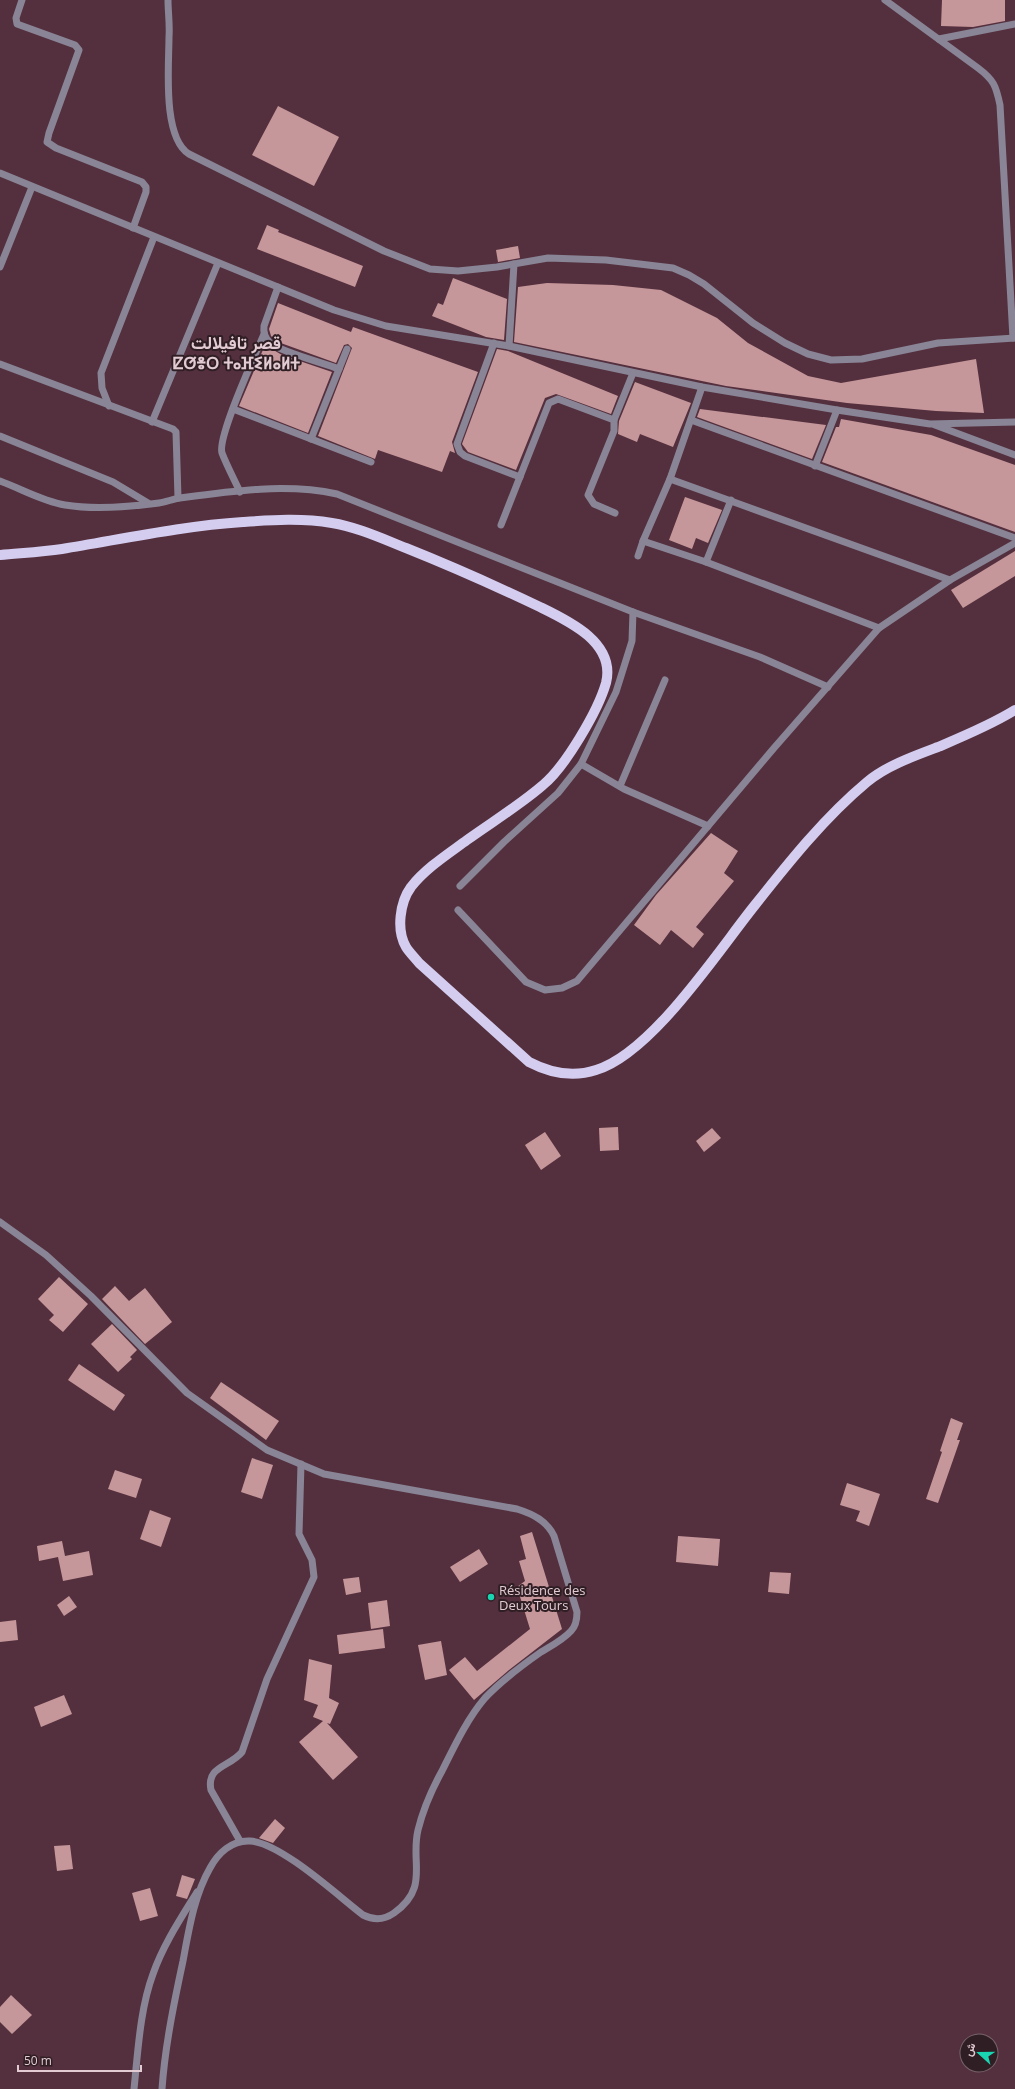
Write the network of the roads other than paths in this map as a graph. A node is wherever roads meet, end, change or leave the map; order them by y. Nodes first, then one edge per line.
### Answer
1 (22, 0) edge
2 (168, 0) edge
3 (885, 0) edge
4 (1015, 24) edge
5 (939, 39) junction
6 (0, 173) edge
7 (32, 187) junction
8 (133, 228) junction
9 (154, 237) junction
10 (218, 263) junction
11 (514, 264) junction
12 (0, 266) edge
13 (278, 287) junction
14 (264, 334) junction
15 (1014, 338) edge
16 (494, 343) junction
17 (509, 346) junction
18 (347, 349) dead end
19 (0, 364) edge
20 (339, 369) junction
21 (633, 373) junction
22 (702, 387) junction
23 (109, 406) junction
24 (233, 409) junction
25 (837, 410) junction
26 (614, 420) junction
27 (691, 420) junction
28 (152, 422) junction
29 (1015, 422) edge
30 (930, 424) junction
31 (0, 436) edge
32 (312, 439) junction
33 (1015, 455) edge
34 (371, 462) dead end
35 (815, 466) junction
36 (520, 477) junction
37 (670, 480) junction
38 (0, 481) edge
39 (240, 492) junction
40 (178, 498) junction
41 (731, 500) junction
42 (148, 503) junction
43 (615, 513) dead end
44 (501, 525) dead end
45 (1015, 538) edge
46 (643, 541) junction
47 (1015, 543) edge
48 (0, 555) edge
49 (638, 556) dead end
50 (706, 562) junction
51 (950, 580) junction
52 (634, 612) junction
53 (879, 628) junction
54 (665, 680) dead end
55 (828, 687) junction
56 (1015, 710) edge
57 (581, 764) junction
58 (620, 786) junction
59 (708, 826) junction
60 (460, 886) dead end
61 (458, 910) dead end
62 (0, 1222) edge
63 (301, 1464) junction
64 (240, 1841) junction
65 (204, 1879) junction
66 (134, 2089) edge
67 (162, 2089) edge

1 - 8 street
2 - 11 street
3 - 5 street
4 - 5 street
5 - 15 street
6 - 7 street
7 - 8 street
7 - 12 street
8 - 9 street
9 - 10 street
9 - 23 street
10 - 13 street
10 - 28 street
11 - 15 street
11 - 17 street
13 - 14 street
13 - 16 street
14 - 20 street
14 - 24 street
16 - 17 street
16 - 36 street
17 - 21 street
18 - 20 street
19 - 23 street
20 - 32 street
21 - 22 street
21 - 26 street
22 - 25 street
22 - 27 street
23 - 28 street
24 - 32 street
24 - 39 street
25 - 30 street
25 - 35 street
26 - 36 street
26 - 43 street
27 - 35 street
27 - 37 street
28 - 40 street
29 - 30 street
30 - 33 street
31 - 42 street
32 - 34 street
35 - 45 street
36 - 44 street
37 - 41 street
37 - 46 street
38 - 42 street
39 - 40 street
39 - 52 street
40 - 42 street
41 - 50 street
41 - 51 street
46 - 49 street
46 - 50 street
47 - 51 street
48 - 56 main road
50 - 53 street
51 - 53 street
52 - 55 street
52 - 57 street
53 - 55 street
54 - 58 street
55 - 59 street
57 - 58 street
57 - 60 street
58 - 59 street
59 - 61 street
62 - 63 street
63 - 64 street
63 - 64 street
64 - 65 street
65 - 66 street
65 - 67 street

